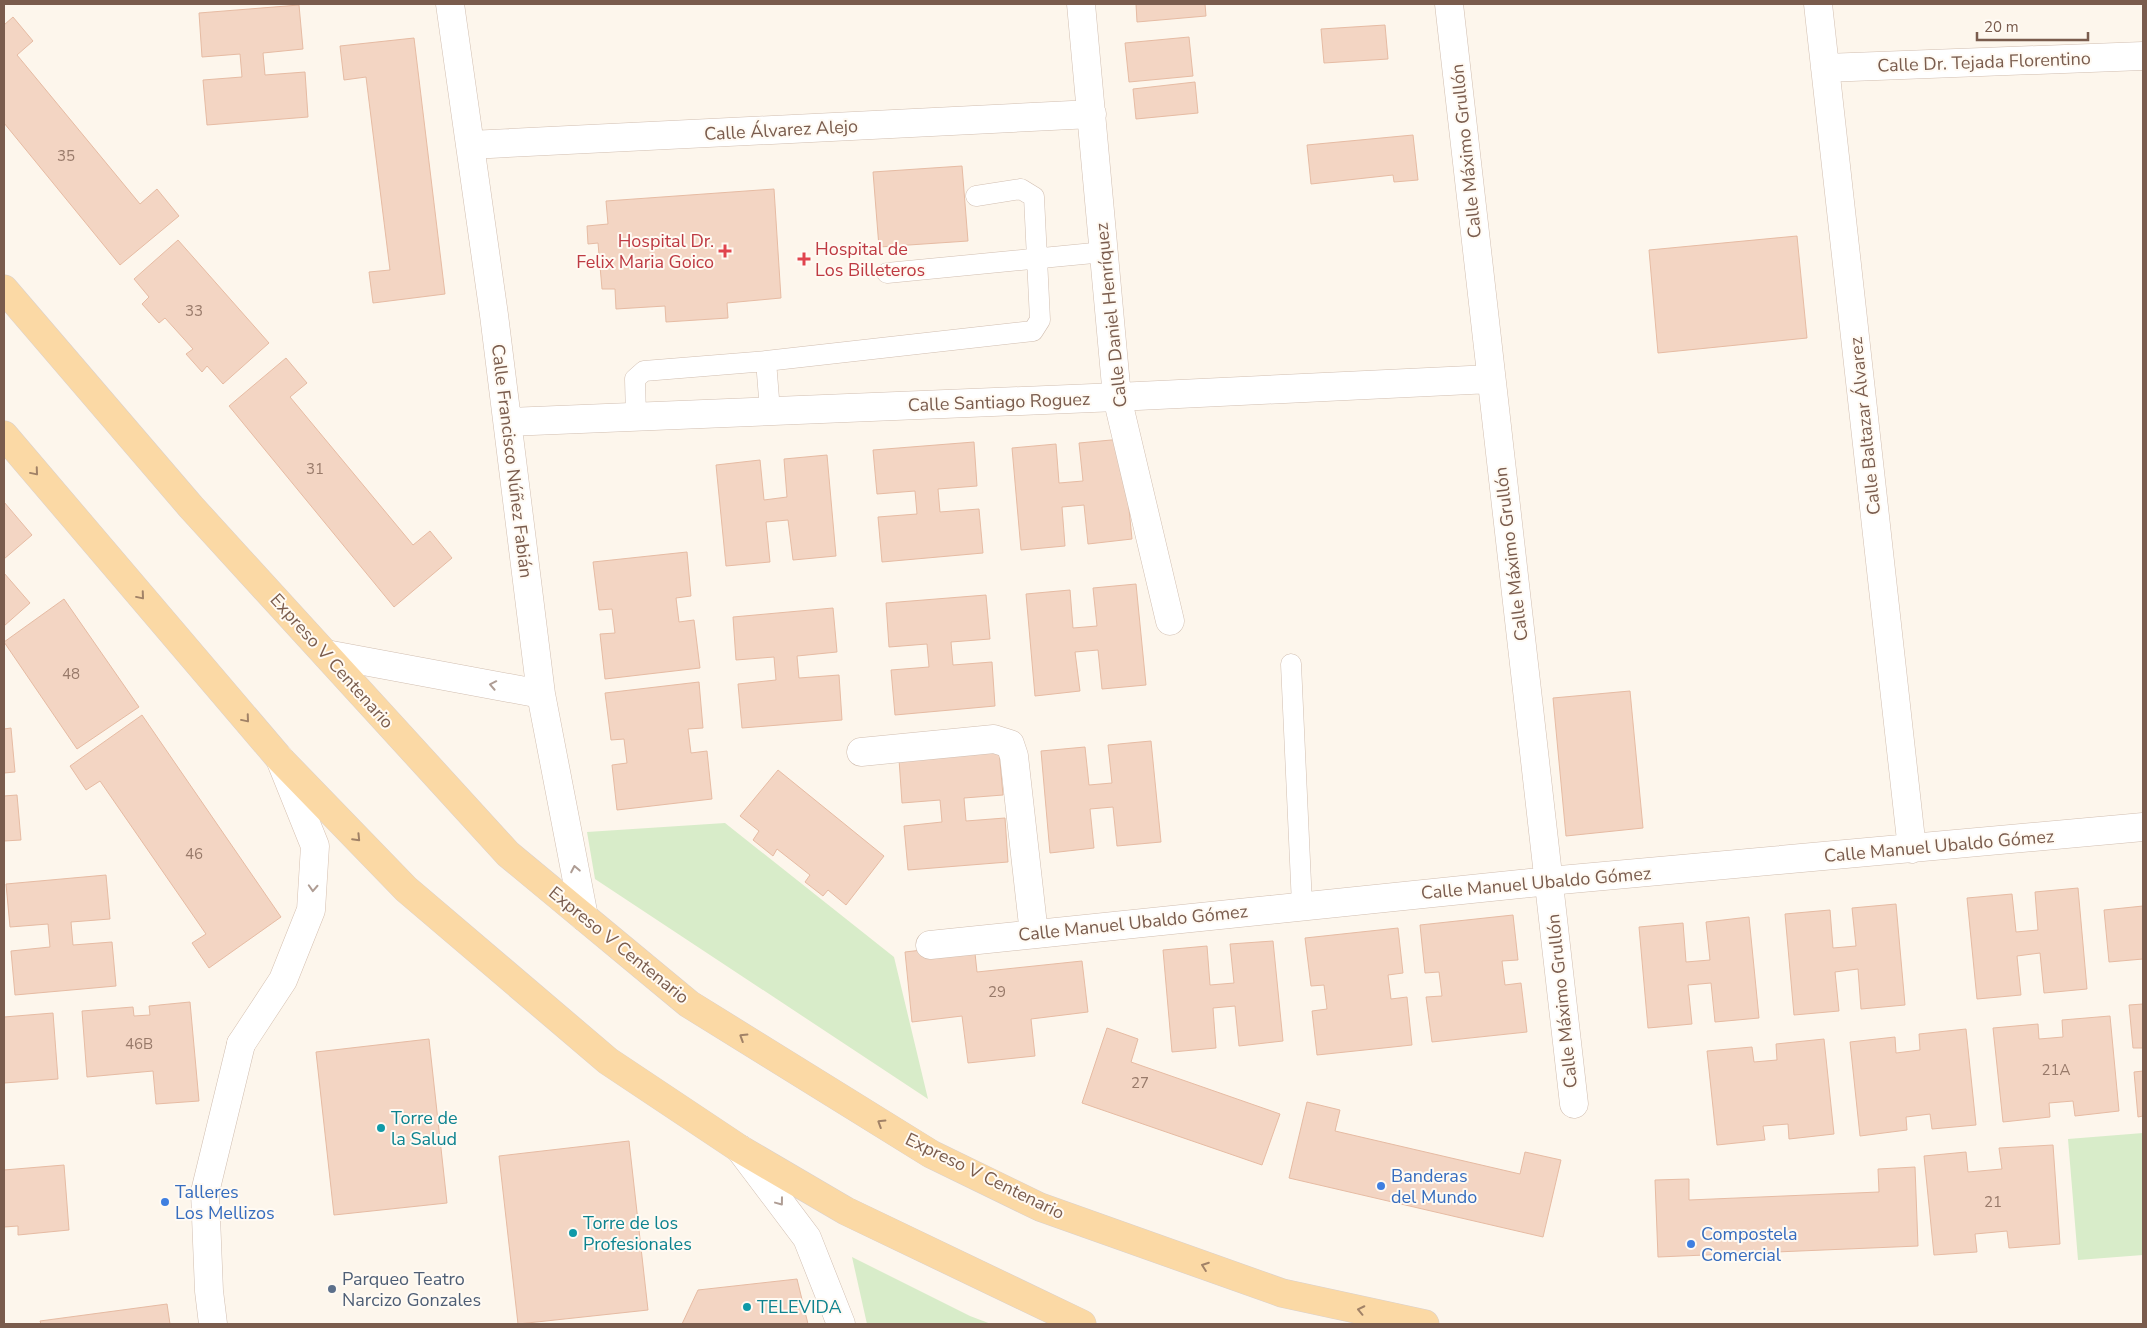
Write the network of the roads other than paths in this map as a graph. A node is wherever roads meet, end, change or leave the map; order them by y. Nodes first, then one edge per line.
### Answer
1 (450, 4) edge
2 (1081, 4) edge
3 (1450, 4) edge
4 (1818, 4) edge
5 (2143, 56) edge
6 (1825, 68) junction
7 (1092, 114) junction
8 (470, 145) junction
9 (976, 196) dead end
10 (1104, 252) junction
11 (1038, 258) junction
12 (887, 273) dead end
13 (4, 289) edge
14 (766, 360) junction
15 (1490, 379) junction
16 (1117, 397) junction
17 (770, 411) junction
18 (636, 417) junction
19 (508, 422) junction
20 (4, 435) edge
21 (1170, 621) dead end
22 (326, 654) junction
23 (1291, 664) dead end
24 (541, 694) junction
25 (861, 752) dead end
26 (280, 759) junction
27 (2143, 827) edge
28 (1912, 849) junction
29 (1549, 881) junction
30 (1302, 905) junction
31 (584, 917) junction
32 (1034, 934) junction
33 (930, 945) dead end
34 (1574, 1104) dead end
35 (740, 1149) junction
36 (213, 1324) edge
37 (841, 1324) edge
38 (1082, 1324) edge
39 (1425, 1324) edge

1 - 8 street, Calle Francisco Núñez Fabián
2 - 7 street, Calle Daniel Henríquez
3 - 15 street, Calle Máximo Grullón
4 - 6 street, Calle Baltazar Álvarez
5 - 6 street, Calle Dr. Tejada Florentino
6 - 28 street, Calle Baltazar Álvarez
7 - 8 street, Calle Álvarez Alejo
7 - 10 street, Calle Daniel Henríquez
8 - 19 street, Calle Francisco Núñez Fabián
9 - 11 lane
10 - 11 lane
10 - 16 street, Calle Daniel Henríquez
11 - 12 lane
11 - 14 lane
13 - 22 main road, Expreso V Centenario
14 - 17 lane
14 - 18 lane
15 - 16 street, Calle Santiago Roguez
15 - 29 street, Calle Máximo Grullón
16 - 17 street, Calle Santiago Roguez
16 - 21 street, Calle Daniel Henríquez
17 - 18 street, Calle Santiago Roguez
18 - 19 street, Calle Santiago Roguez
19 - 24 street, Calle Francisco Núñez Fabián
20 -> 26 main road
24 -> 22 street
22 - 31 main road, Expreso V Centenario
23 - 30 lane
31 -> 24 street, Calle Francisco Núñez Fabián
25 - 32 street
26 -> 35 main road
26 -> 36 street
27 - 28 street, Calle Manuel Ubaldo Gómez
28 - 29 street, Calle Manuel Ubaldo Gómez
29 - 30 street, Calle Manuel Ubaldo Gómez
29 - 34 street, Calle Máximo Grullón
30 - 32 street, Calle Manuel Ubaldo Gómez
39 -> 31 main road, Expreso V Centenario
32 - 33 street, Calle Manuel Ubaldo Gómez
35 -> 37 street
35 - 38 main road

